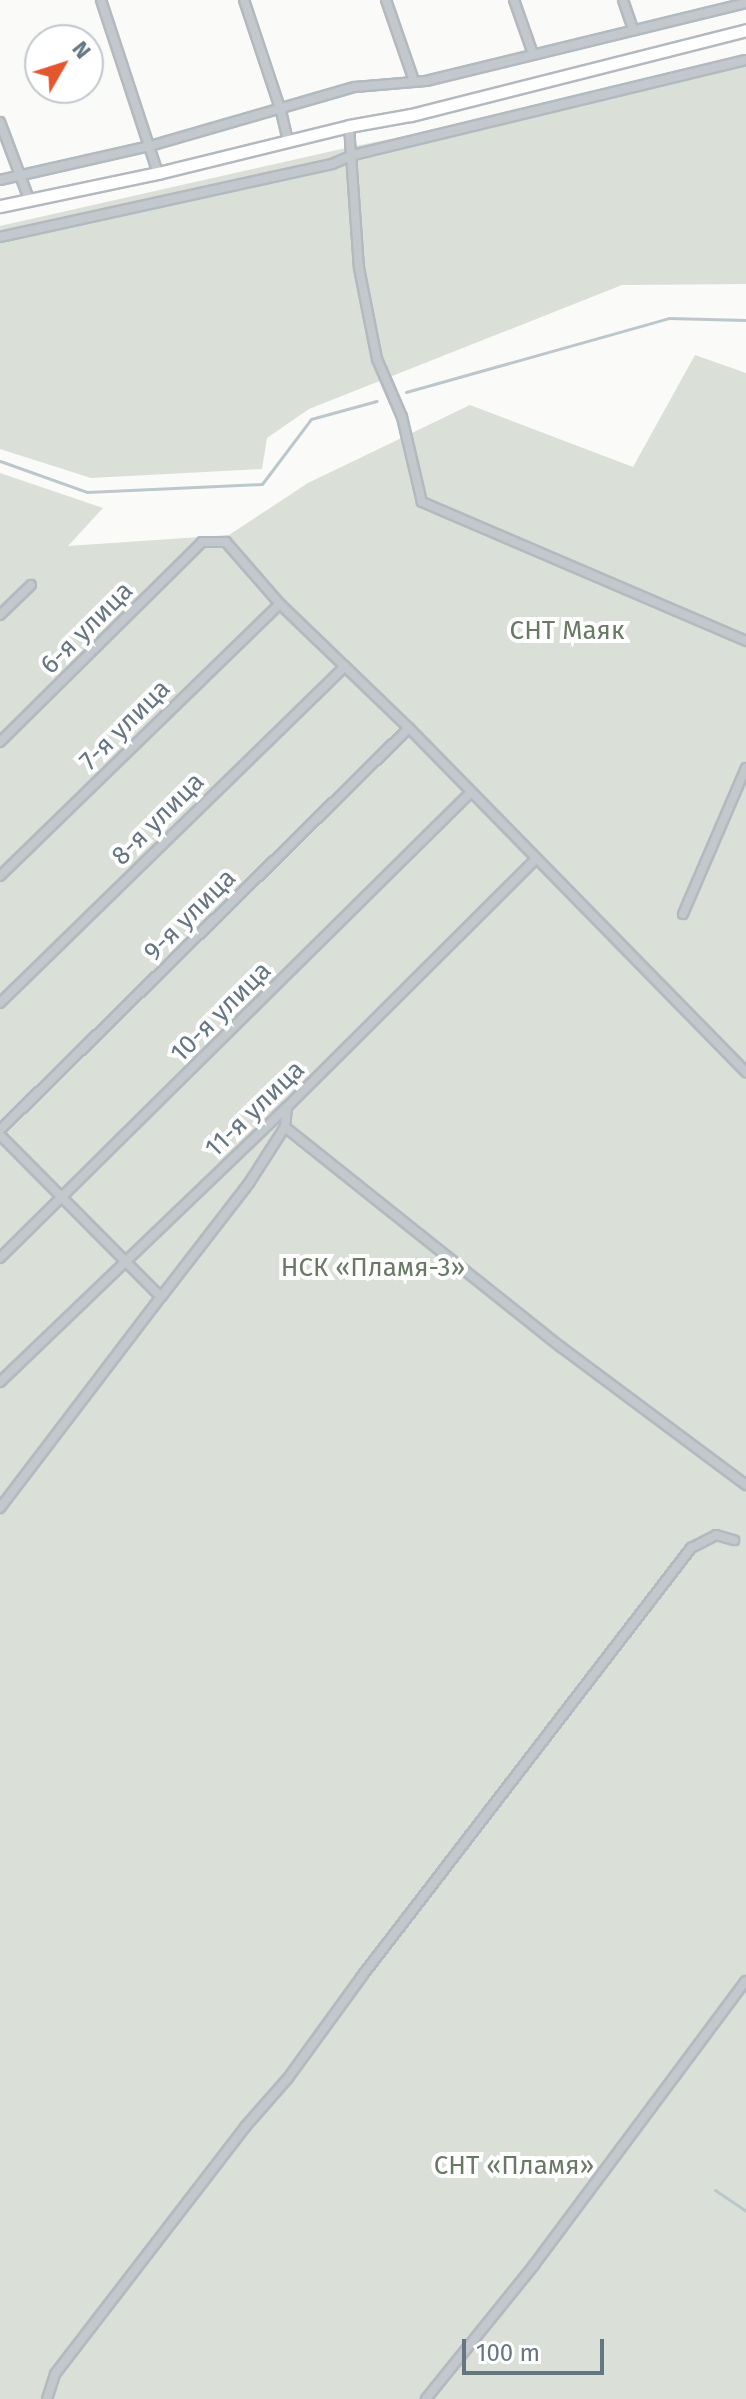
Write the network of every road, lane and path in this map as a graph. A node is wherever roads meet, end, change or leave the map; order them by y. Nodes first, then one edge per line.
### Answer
1 (101, 0) edge
2 (244, 0) edge
3 (386, 0) edge
4 (514, 0) edge
5 (623, 0) edge
6 (746, 3) edge
7 (633, 29) junction
8 (746, 30) edge
9 (533, 54) junction
10 (746, 60) edge
11 (414, 81) junction
12 (281, 111) junction
13 (0, 122) edge
14 (349, 126) junction
15 (288, 142) junction
16 (150, 146) junction
17 (353, 155) junction
18 (158, 173) junction
19 (18, 175) junction
20 (0, 180) edge
21 (29, 199) junction
22 (0, 206) edge
23 (0, 237) edge
24 (31, 585) dead end
25 (280, 604) junction
26 (0, 615) edge
27 (746, 641) edge
28 (345, 666) junction
29 (409, 728) junction
30 (0, 742) edge
31 (746, 768) edge
32 (470, 793) junction
33 (535, 860) junction
34 (0, 876) edge
35 (683, 914) dead end
36 (0, 1003) edge
37 (746, 1072) edge
38 (287, 1107) junction
39 (285, 1127) junction
40 (0, 1132) edge
41 (61, 1198) junction
42 (0, 1258) edge
43 (125, 1260) junction
44 (161, 1297) junction
45 (0, 1382) edge
46 (746, 1485) edge
47 (0, 1508) edge
48 (734, 1540) dead end
49 (746, 1981) edge
50 (47, 2399) edge
51 (426, 2399) edge

1 - 16 street
2 - 12 street
3 - 11 street
4 - 9 street
5 - 7 street
6 - 7 street
7 - 9 street
8 - 14 street
9 - 11 street
10 - 17 street
11 - 12 street
12 - 15 street
12 - 16 street
13 - 19 street
14 - 15 street
14 - 17 street
15 - 18 street
16 - 18 street
16 - 19 street
17 - 23 street
17 - 27 street
18 - 21 street
19 - 20 street
19 - 21 street
21 - 22 street
24 - 26 street
25 - 28 street
25 - 30 street, 6-я улица
25 - 34 street, 7-я улица
28 - 29 street
28 - 36 street, 8-я улица
29 - 32 street
29 - 40 street, 9-я улица
31 - 35 street
32 - 33 street
32 - 41 street, 10-я улица
33 - 37 street
33 - 38 street, 11-я улица
38 - 39 street
38 - 43 street, 11-я улица
39 - 44 street
39 - 46 street
40 - 41 street
41 - 42 street, 10-я улица
41 - 43 street
43 - 44 street
43 - 45 street, 11-я улица
44 - 47 street
48 - 50 street
49 - 51 street

